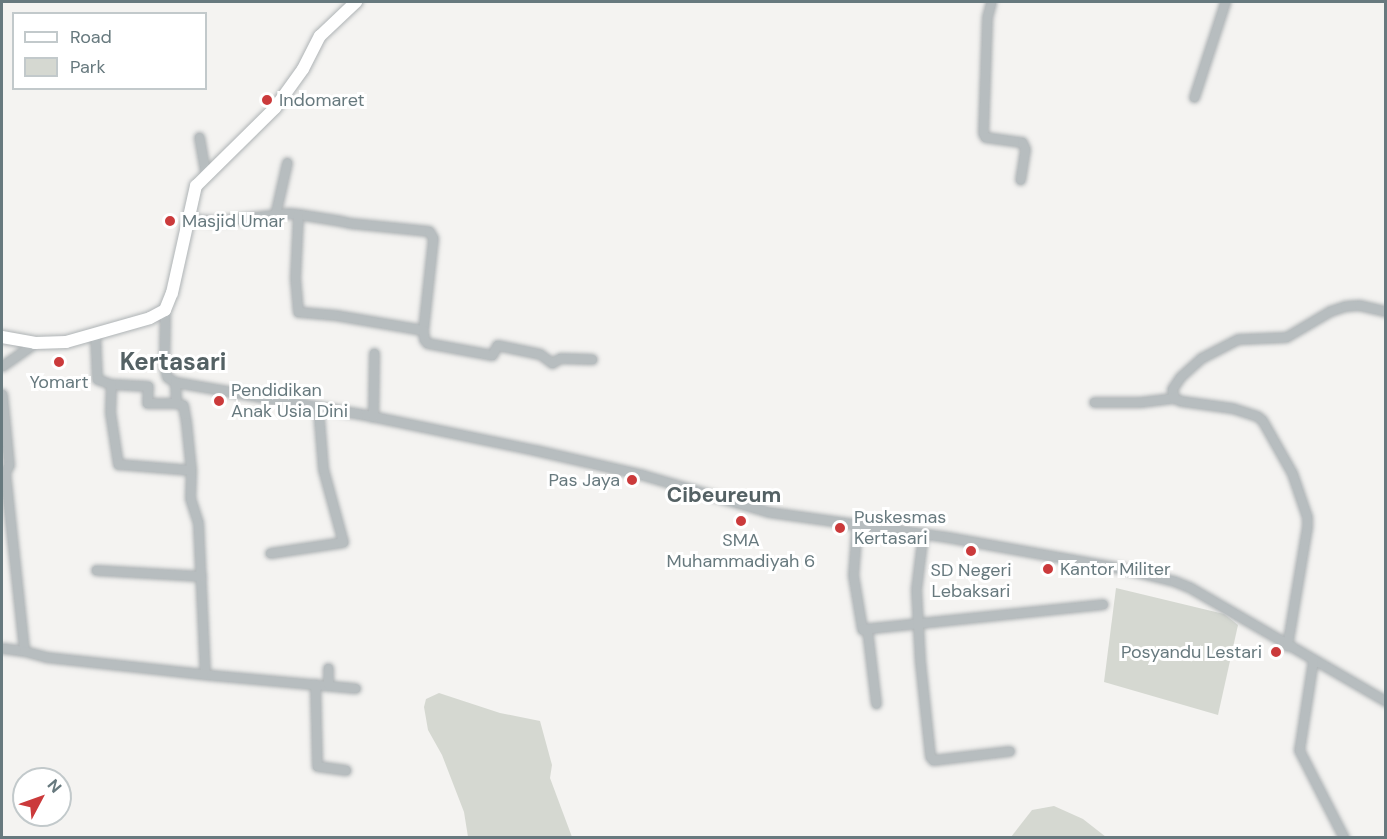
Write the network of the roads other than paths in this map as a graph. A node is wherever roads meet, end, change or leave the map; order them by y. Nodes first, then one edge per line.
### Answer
1 (356, 2) edge
2 (991, 2) edge
3 (1225, 2) edge
4 (1194, 97) dead end
5 (199, 137) dead end
6 (287, 162) dead end
7 (206, 175) junction
8 (1020, 180) dead end
9 (298, 214) junction
10 (275, 215) junction
11 (187, 219) junction
12 (165, 310) junction
13 (1386, 310) edge
14 (423, 330) junction
15 (95, 334) junction
16 (2, 337) edge
17 (35, 343) junction
18 (375, 353) dead end
19 (592, 359) dead end
20 (2, 366) edge
21 (175, 382) junction
22 (111, 384) junction
23 (2, 394) edge
24 (1174, 398) junction
25 (1094, 402) dead end
26 (176, 403) junction
27 (318, 407) junction
28 (373, 417) junction
29 (191, 470) junction
30 (857, 523) junction
31 (923, 533) junction
32 (270, 553) dead end
33 (96, 570) dead end
34 (201, 576) junction
35 (1103, 604) dead end
36 (919, 623) junction
37 (867, 629) junction
38 (1287, 646) junction
39 (2, 648) edge
40 (24, 651) junction
41 (1313, 660) junction
42 (328, 668) dead end
43 (205, 674) junction
44 (315, 684) junction
45 (328, 684) junction
46 (355, 688) dead end
47 (1386, 701) edge
48 (876, 703) dead end
49 (1009, 751) dead end
50 (346, 770) dead end
51 (1344, 837) edge

1 - 7 main road
2 - 8 street
3 - 4 street
5 - 7 street
6 - 10 street
7 - 11 main road
9 - 10 street
9 - 14 street
9 - 14 street
10 - 11 street
11 - 12 main road
12 - 15 main road
12 - 21 street
13 - 24 street
14 - 19 street
15 - 17 main road
15 - 22 street
16 - 17 main road
17 - 20 street
18 - 28 street
21 - 26 street
21 - 27 street
22 - 26 street
22 - 29 street
23 - 40 street
24 - 25 street
24 - 38 street
26 - 29 street
27 - 28 street
27 - 32 street
28 - 30 street
29 - 34 street
30 - 31 street
30 - 37 street
31 - 36 street
31 - 38 street
33 - 34 street
34 - 43 street
35 - 36 street
36 - 37 street
36 - 49 street
37 - 48 street
38 - 41 street
39 - 40 street
40 - 43 street
41 - 47 street
41 - 51 street
42 - 45 street
43 - 44 street
44 - 45 street
44 - 50 street
45 - 46 street

